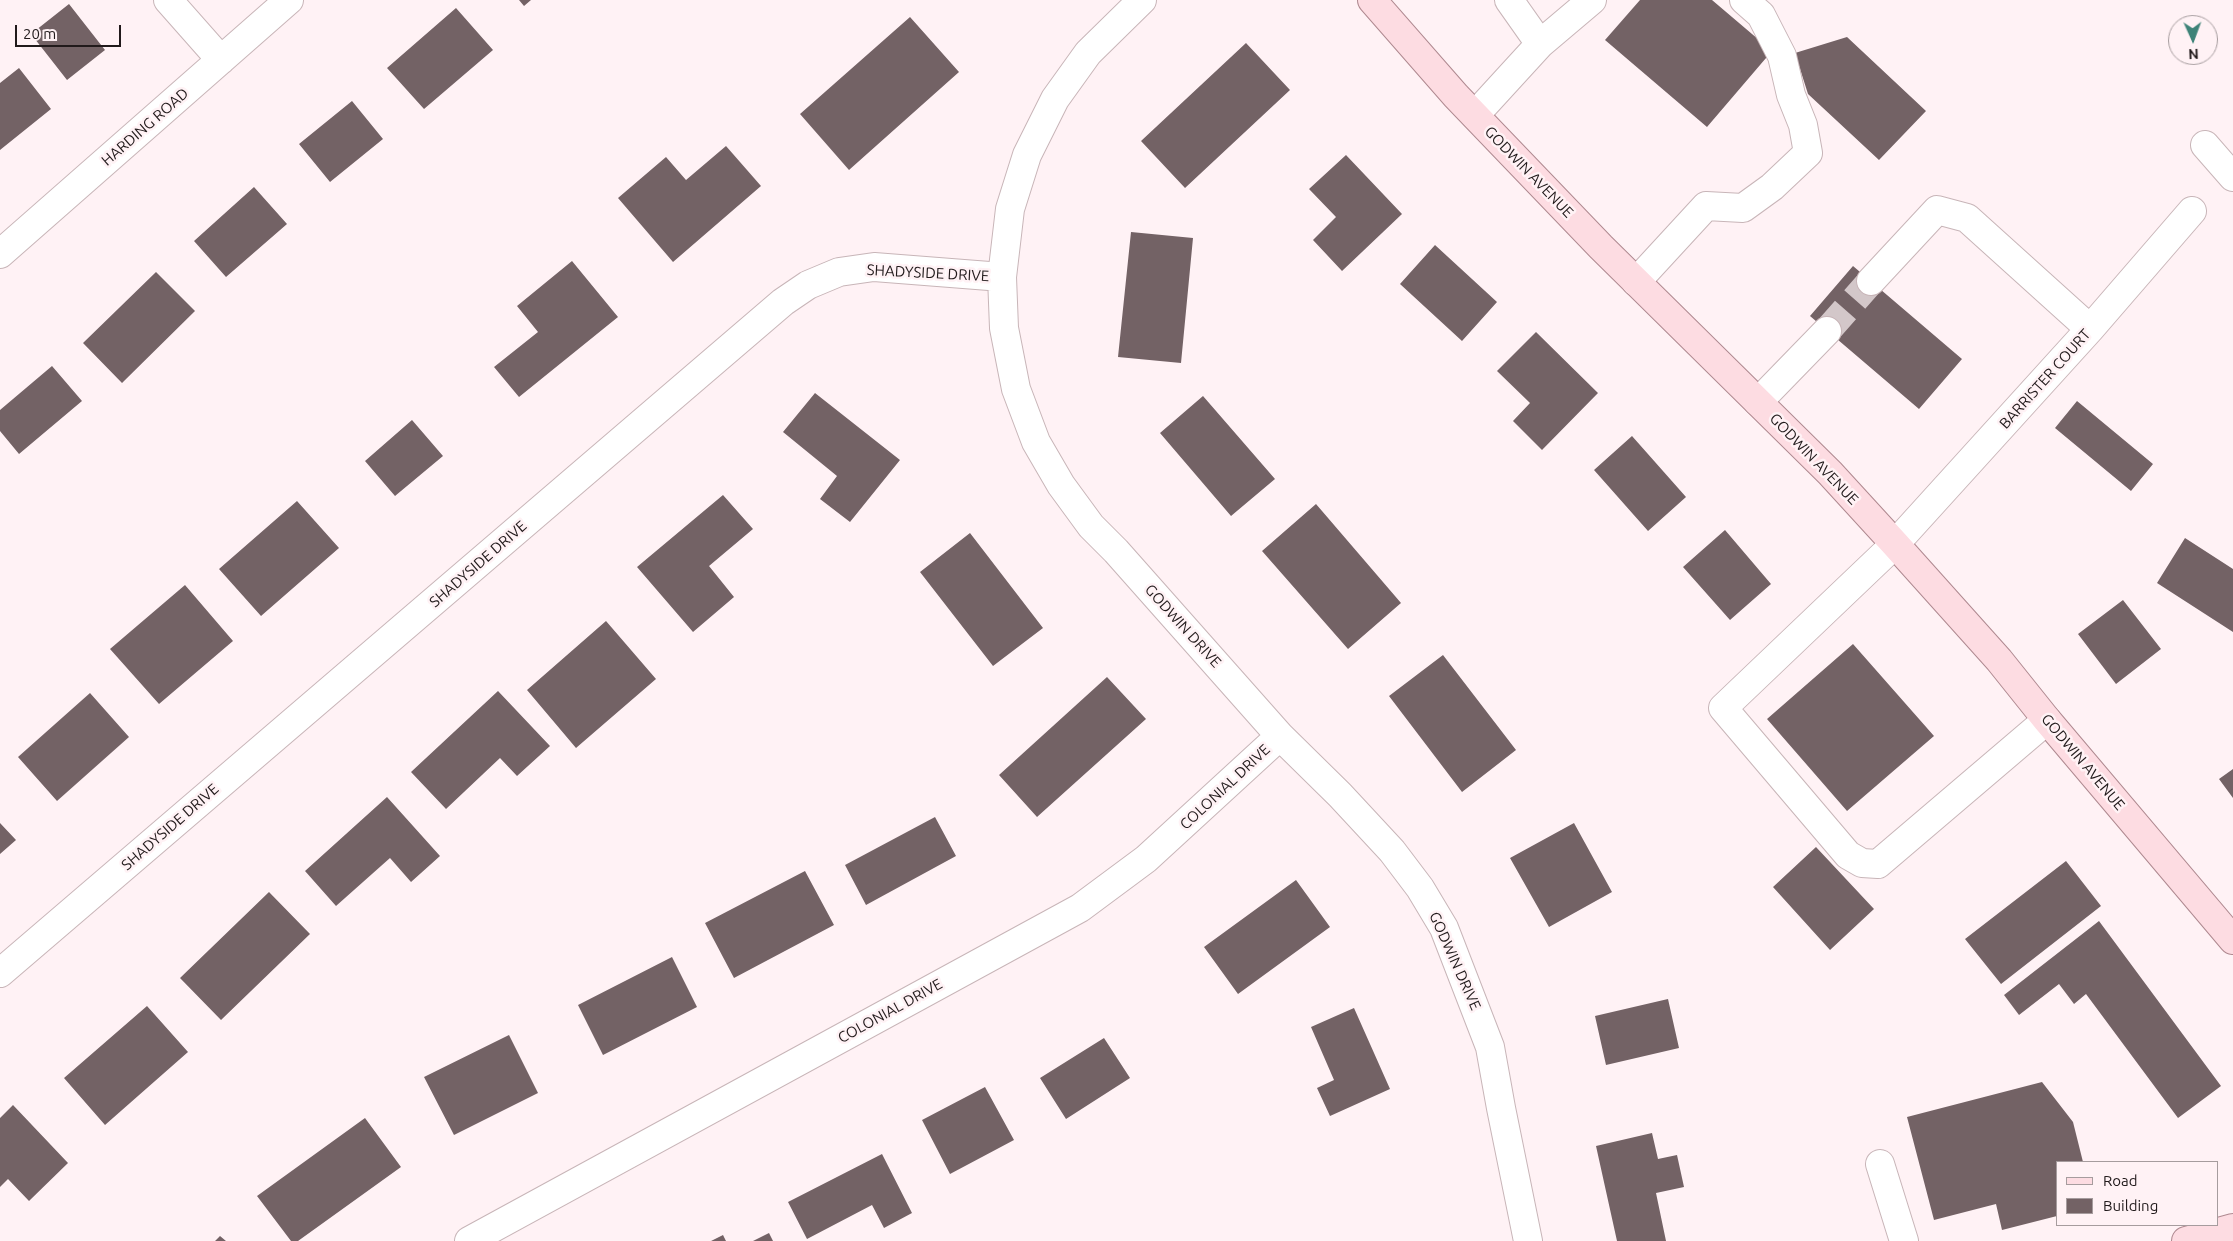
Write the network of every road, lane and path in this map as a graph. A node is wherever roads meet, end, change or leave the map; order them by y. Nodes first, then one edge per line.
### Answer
1 (168, 0) edge
2 (290, 0) edge
3 (1142, 0) edge
4 (1372, 0) edge
5 (1509, 0) edge
6 (1592, 0) edge
7 (1744, 0) edge
8 (1540, 44) junction
9 (221, 60) junction
10 (1475, 115) junction
11 (2205, 145) dead end
12 (2233, 177) edge
13 (2192, 211) dead end
14 (0, 254) edge
15 (1002, 277) junction
16 (1871, 281) tunnel mouth
17 (1636, 282) junction
18 (2090, 329) junction
19 (1827, 331) tunnel mouth
20 (1758, 402) junction
21 (1895, 544) junction
22 (2047, 720) junction
23 (1280, 736) junction
24 (2233, 940) edge
25 (0, 973) edge
26 (1880, 1164) dead end
27 (2233, 1228) edge
28 (2198, 1240) edge
29 (469, 1241) edge
30 (1528, 1241) edge
31 (1904, 1241) edge

1 - 9 street
2 - 9 street, HARDING ROAD
3 - 15 street, GODWIN DRIVE
4 - 10 main road, GODWIN AVENUE
5 - 8 street
6 - 8 street
7 - 17 street
8 - 10 street
9 - 14 street, HARDING ROAD
10 - 17 main road, GODWIN AVENUE
11 - 12 street
13 - 18 street, BARRISTER COURT
15 - 23 street, GODWIN DRIVE
15 - 25 street, SHADYSIDE DRIVE
16 - 18 street
17 - 20 main road, GODWIN AVENUE
18 - 21 street, BARRISTER COURT
19 - 20 street
20 - 21 main road, GODWIN AVENUE
21 - 22 main road, GODWIN AVENUE
21 - 22 street, BARRISTER COURT
22 - 24 main road, GODWIN AVENUE
23 - 29 street, COLONIAL DRIVE
23 - 30 street, GODWIN DRIVE
26 - 31 street
27 - 28 main road

